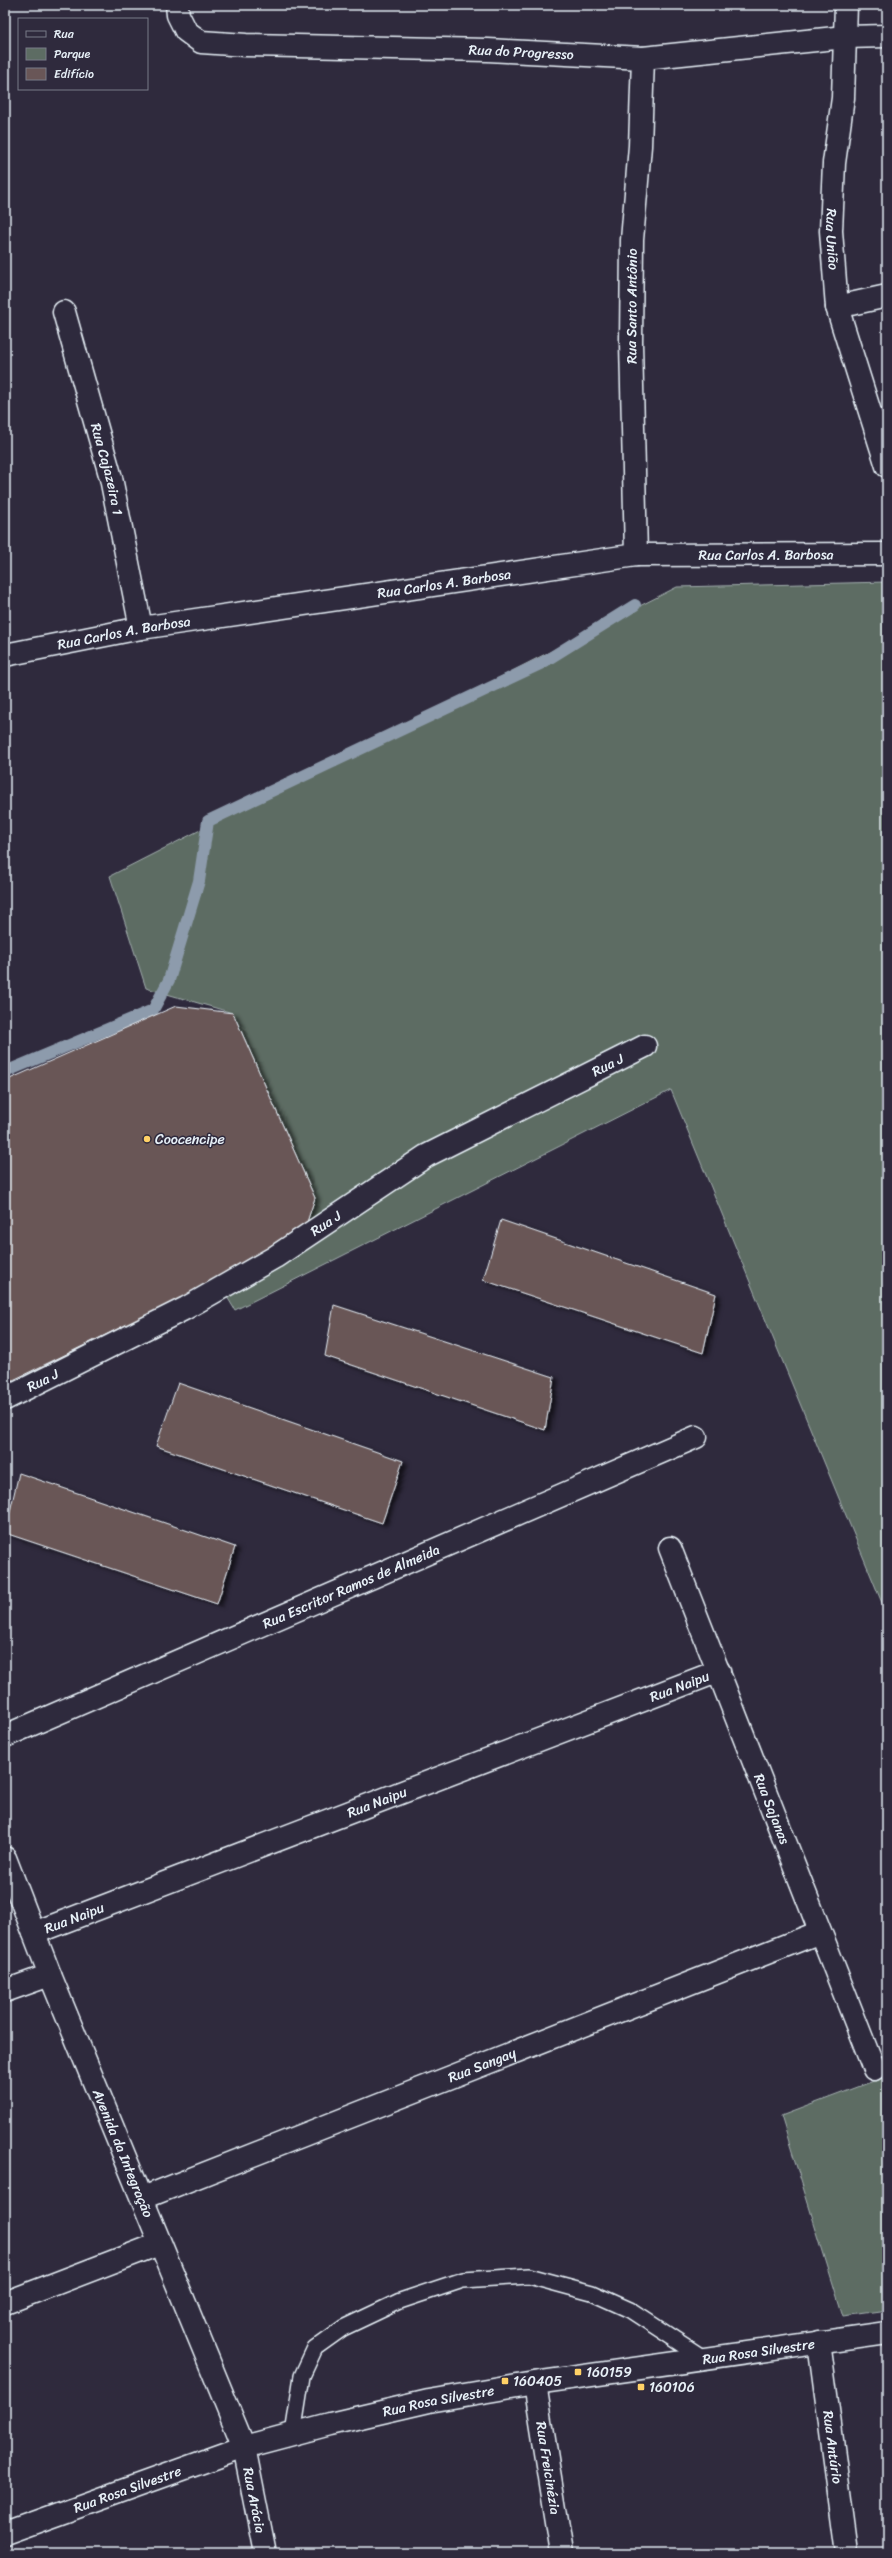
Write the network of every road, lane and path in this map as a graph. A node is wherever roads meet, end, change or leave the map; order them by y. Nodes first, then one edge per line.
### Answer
1 (177, 5) edge
2 (846, 5) edge
3 (887, 36) edge
4 (845, 37) junction
5 (643, 58) junction
6 (887, 296) edge
7 (837, 307) junction
8 (64, 312) dead end
9 (887, 466) edge
10 (887, 554) edge
11 (636, 555) junction
12 (141, 628) junction
13 (5, 655) edge
14 (645, 1046) dead end
15 (5, 1398) edge
16 (696, 1437) dead end
17 (670, 1548) dead end
18 (719, 1671) junction
19 (5, 1736) edge
20 (5, 1858) edge
21 (34, 1932) junction
22 (820, 1932) junction
23 (50, 1974) junction
24 (5, 1991) edge
25 (874, 2069) dead end
26 (143, 2198) junction
27 (159, 2244) junction
28 (5, 2303) edge
29 (887, 2334) edge
30 (819, 2342) junction
31 (705, 2359) junction
32 (535, 2383) junction
33 (293, 2434) junction
34 (244, 2447) junction
35 (5, 2534) edge
36 (265, 2553) edge
37 (562, 2553) edge
38 (847, 2553) edge

1 - 5 street, Rua do Progresso
2 - 4 street, Rua União
3 - 4 street, Rua do Progresso
4 - 5 street, Rua do Progresso
4 - 7 street, Rua União
5 - 11 street, Rua Santo Antônio
6 - 7 street
7 - 9 street, Rua União
8 - 12 street, Rua Cajazeira 1
10 - 11 street, Rua Carlos A. Barbosa
11 - 12 street, Rua Carlos A. Barbosa
12 - 13 street, Rua Carlos A. Barbosa
14 - 15 street, Rua J
16 - 19 street, Rua Escritor Ramos de Almeida
17 - 18 street, Rua Sajanas
18 - 21 street, Rua Naipu
18 - 22 street, Rua Sajanas
20 - 21 street, Avenida da Integração
21 - 23 street, Avenida da Integração
22 - 25 street, Rua Sajanas
22 - 26 street, Rua Sangay
23 - 24 street
23 - 26 street, Avenida da Integração
26 - 27 street, Avenida da Integração
27 - 28 street
27 - 34 street, Avenida da Integração
29 - 30 street, Rua Rosa Silvestre
30 - 31 street, Rua Rosa Silvestre
30 - 38 street, Rua Antúrio
31 - 32 street, Rua Rosa Silvestre
31 - 33 lane
32 - 33 street, Rua Rosa Silvestre
32 - 37 street, Rua Freicinézia
33 - 34 street, Rua Rosa Silvestre
34 - 35 street, Rua Rosa Silvestre
34 - 36 street, Rua Arácia

